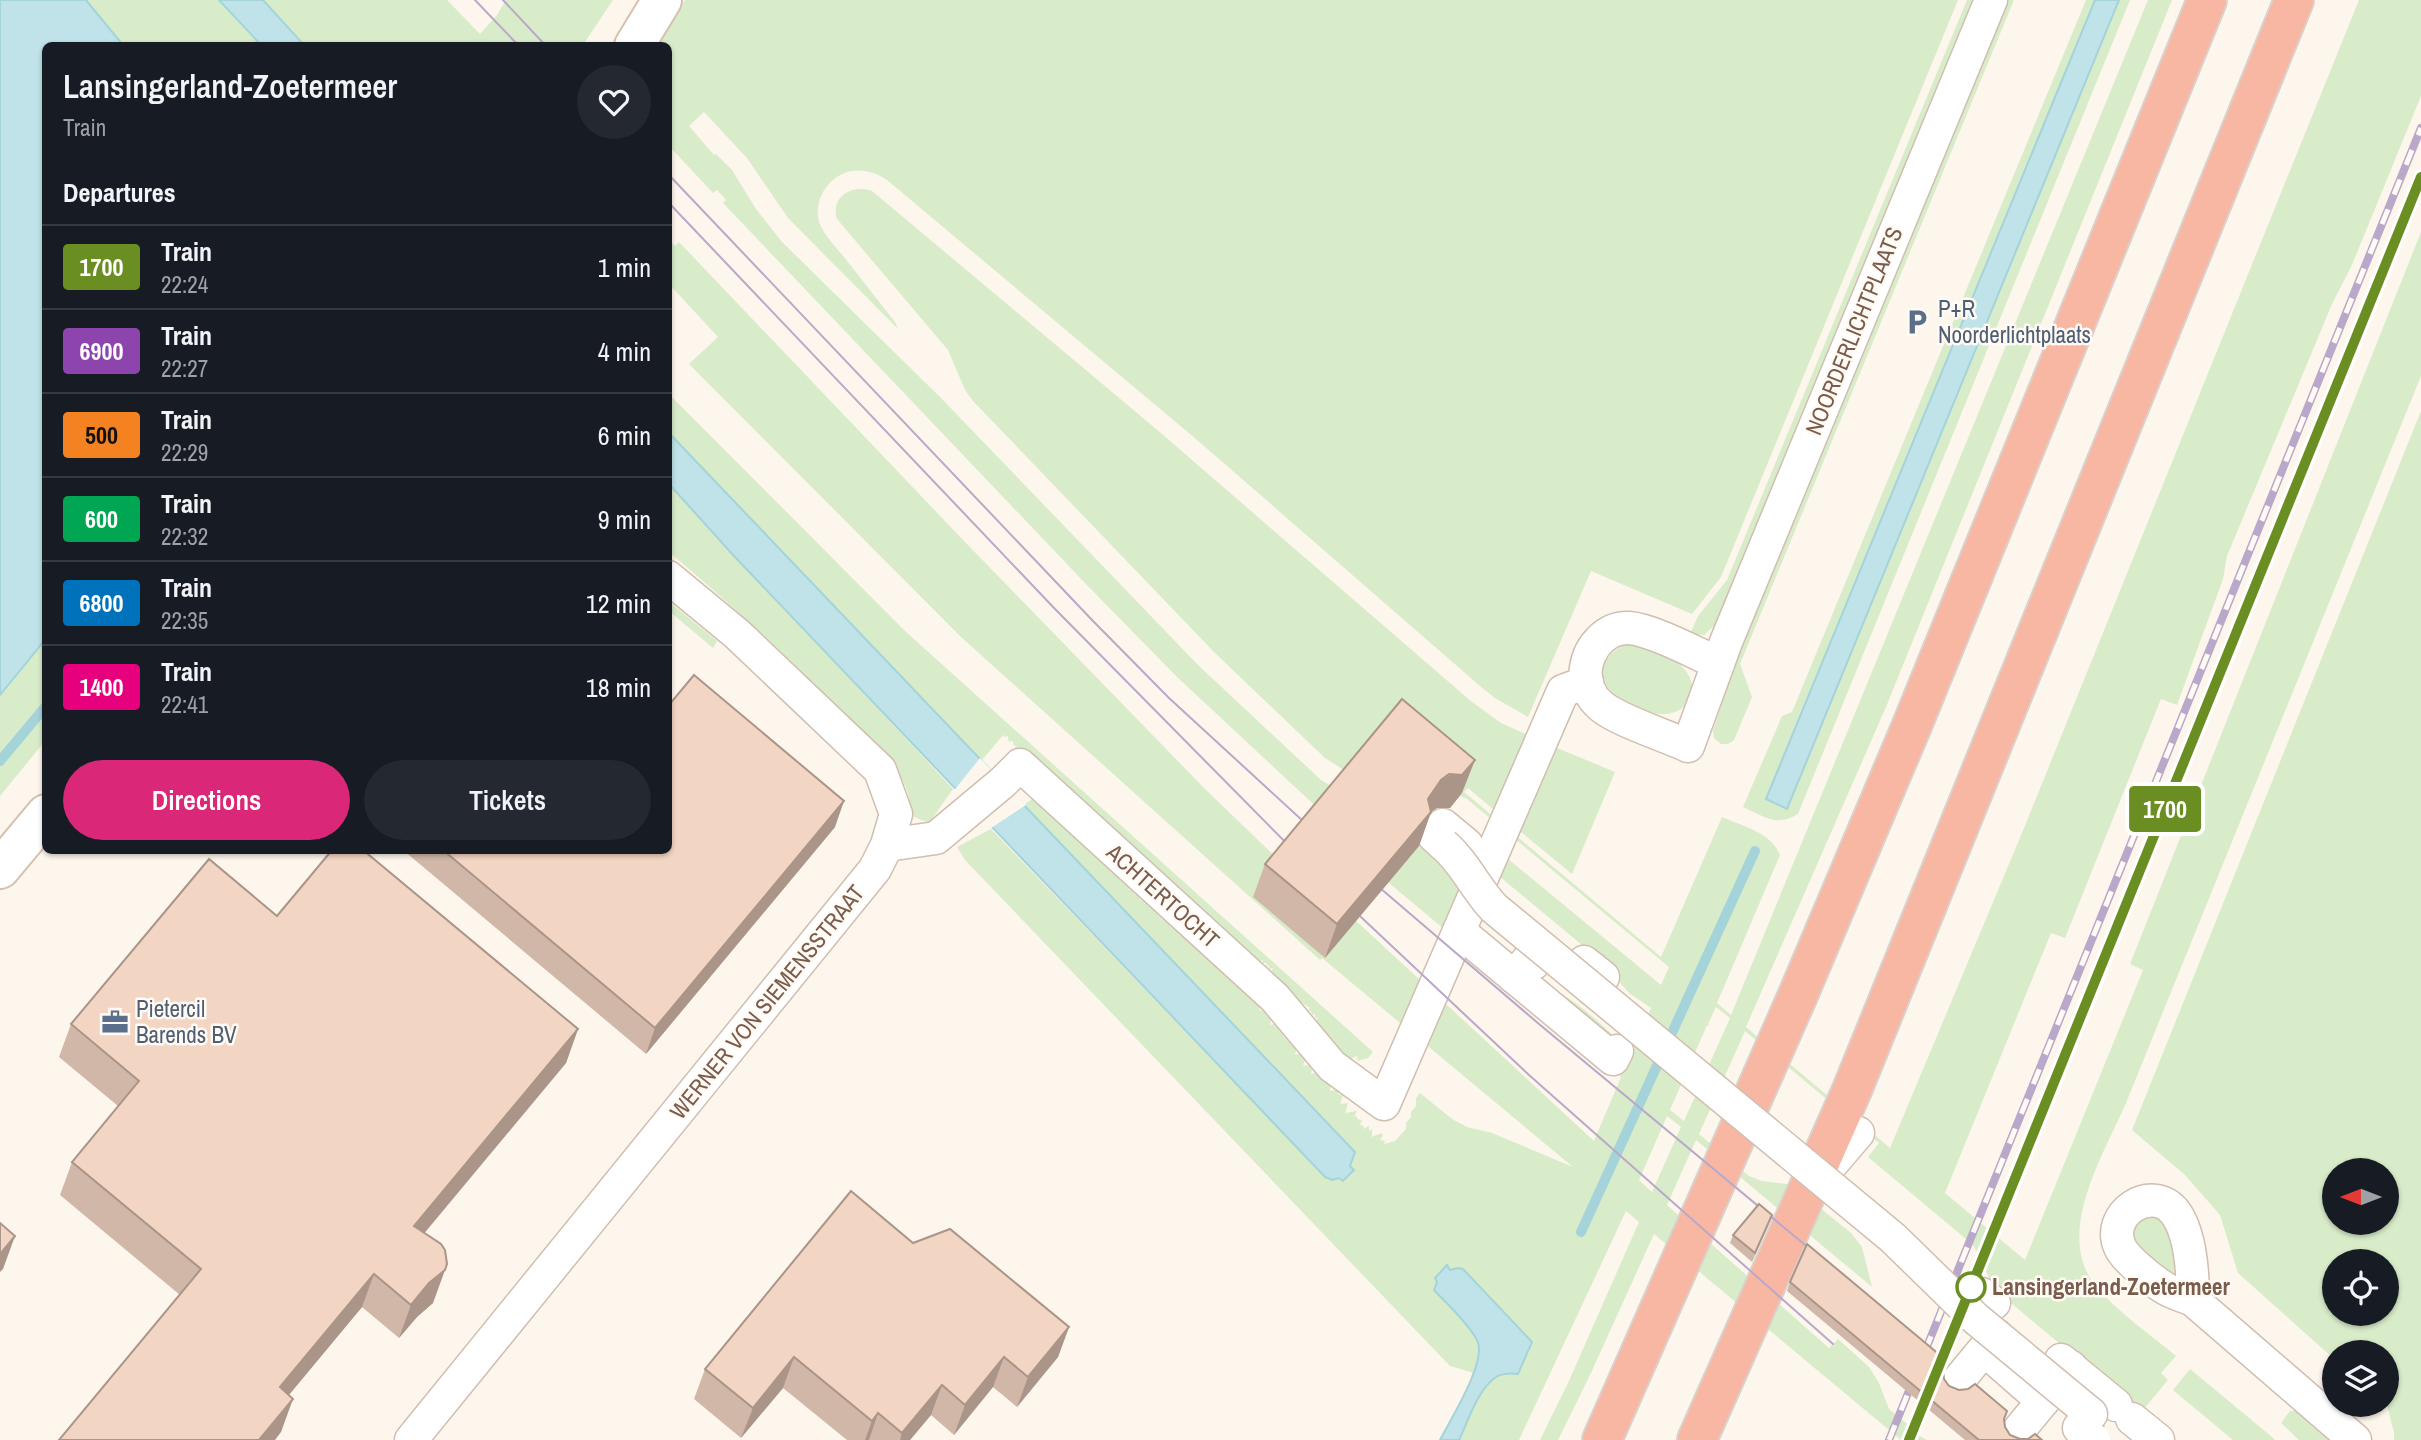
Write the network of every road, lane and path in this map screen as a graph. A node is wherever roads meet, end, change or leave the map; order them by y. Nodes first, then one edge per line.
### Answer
1 (1991, 0) edge
2 (2207, 0) edge
3 (2294, 0) edge
4 (672, 579) edge
5 (1718, 663) junction
6 (1587, 682) junction
7 (42, 819) edge
8 (887, 845) junction
9 (0, 869) edge
10 (1490, 884) junction
11 (1459, 931) junction
12 (1617, 1051) dead end
13 (1858, 1133) dead end
14 (1820, 1178) junction
15 (2193, 1300) dead end
16 (1992, 1344) junction
17 (1958, 1381) dead end
18 (2043, 1401) junction
19 (2133, 1423) edge
20 (2019, 1430) dead end
21 (411, 1440) edge
22 (1602, 1440) edge
23 (1697, 1440) edge
24 (2094, 1440) edge
25 (2355, 1440) edge

1 - 5 street, NOORDERLICHTPLAATS
2 - 22 highway
3 - 23 highway
4 - 8 street, WERNER VON SIEMENSSTRAAT
5 - 6 street
5 - 6 street, NOORDERLICHTPLAATS
6 - 10 street
7 - 9 street
8 - 11 street, ACHTERTOCHT
8 - 21 street, WERNER VON SIEMENSSTRAAT
10 - 11 street
10 - 14 street, bridge
11 - 12 street
13 - 14 street
14 - 16 street, bridge
15 - 25 street
16 - 17 street
16 - 18 street
16 - 24 street, bridge
18 - 19 street
18 - 20 street

